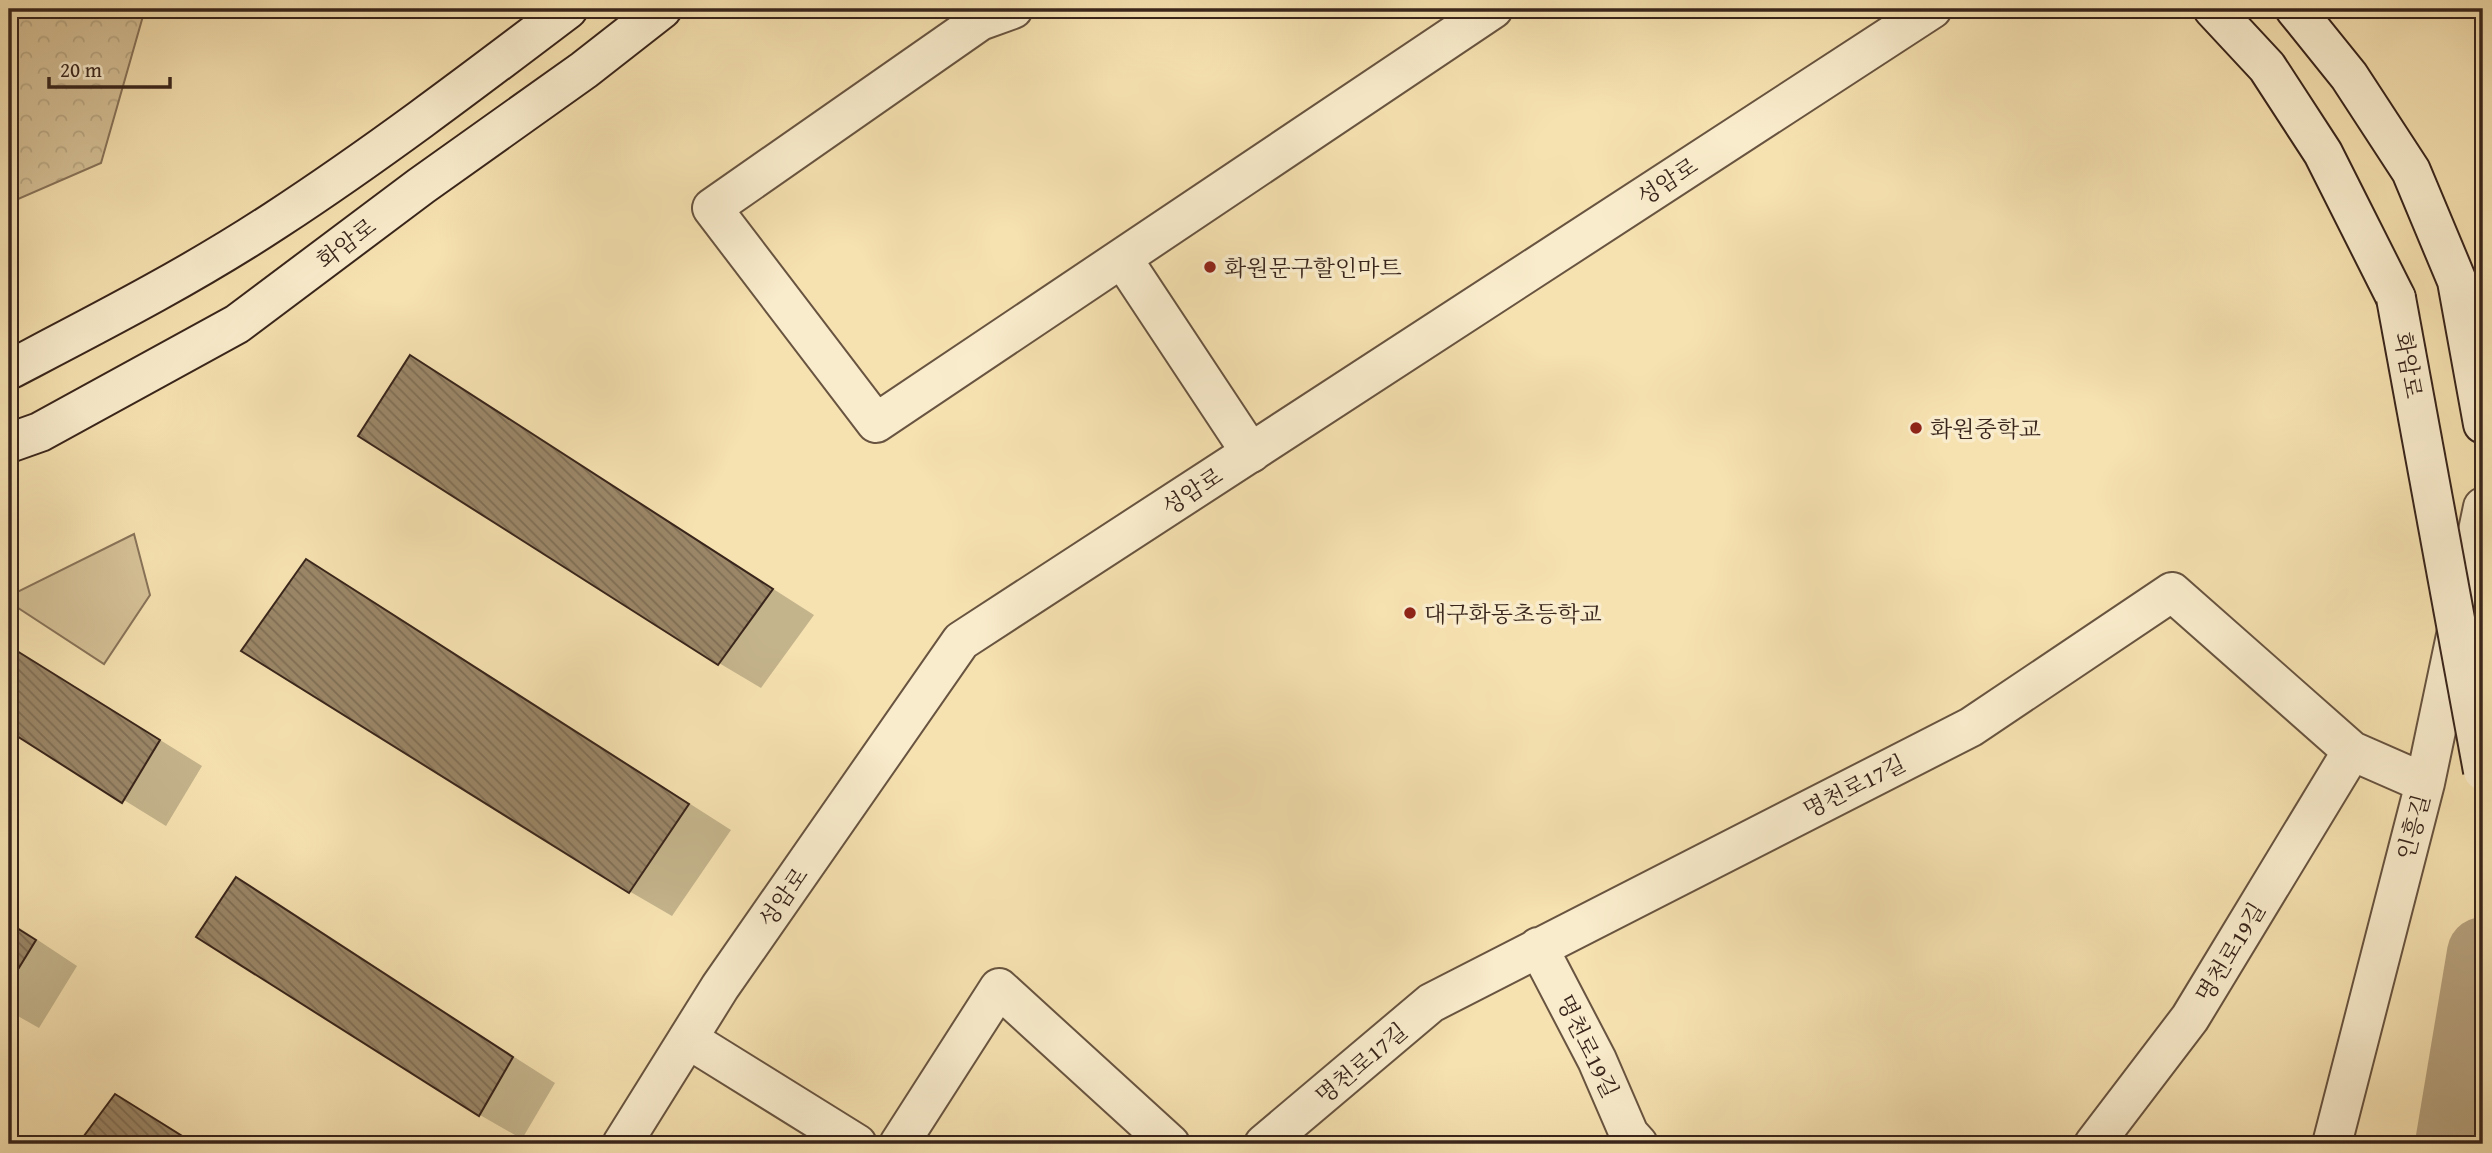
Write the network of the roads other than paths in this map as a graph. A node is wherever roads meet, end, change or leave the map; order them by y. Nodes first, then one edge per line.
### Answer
1 (568, 9) edge
2 (662, 9) edge
3 (1013, 9) edge
4 (1493, 9) edge
5 (1932, 9) edge
6 (2213, 9) edge
7 (2295, 9) edge
8 (1122, 258) junction
9 (9, 370) edge
10 (2483, 424) edge
11 (9, 443) edge
12 (1251, 453) junction
13 (2483, 507) edge
14 (2352, 751) junction
15 (2483, 771) edge
16 (2425, 783) junction
17 (1538, 947) junction
18 (688, 1038) junction
19 (622, 1144) edge
20 (857, 1144) edge
21 (899, 1144) edge
22 (1170, 1144) edge
23 (1264, 1144) edge
24 (1638, 1144) edge
25 (2094, 1144) edge
26 (2332, 1144) edge

1 - 9 street
2 - 11 street, 화암로
3 - 8 street
4 - 8 street
5 - 12 street, 성암로
6 - 15 street, 화암로, bridge
7 - 10 street
8 - 12 street
12 - 18 street, 성암로
13 - 16 street, 인흥길
14 - 16 street, 명천로17길
14 - 17 street, 명천로17길
14 - 25 street, 명천로19길
16 - 26 street, 인흥길
17 - 23 street, 명천로17길
17 - 24 street, 명천로19길
18 - 19 street, 성암로
18 - 20 street
21 - 22 street

